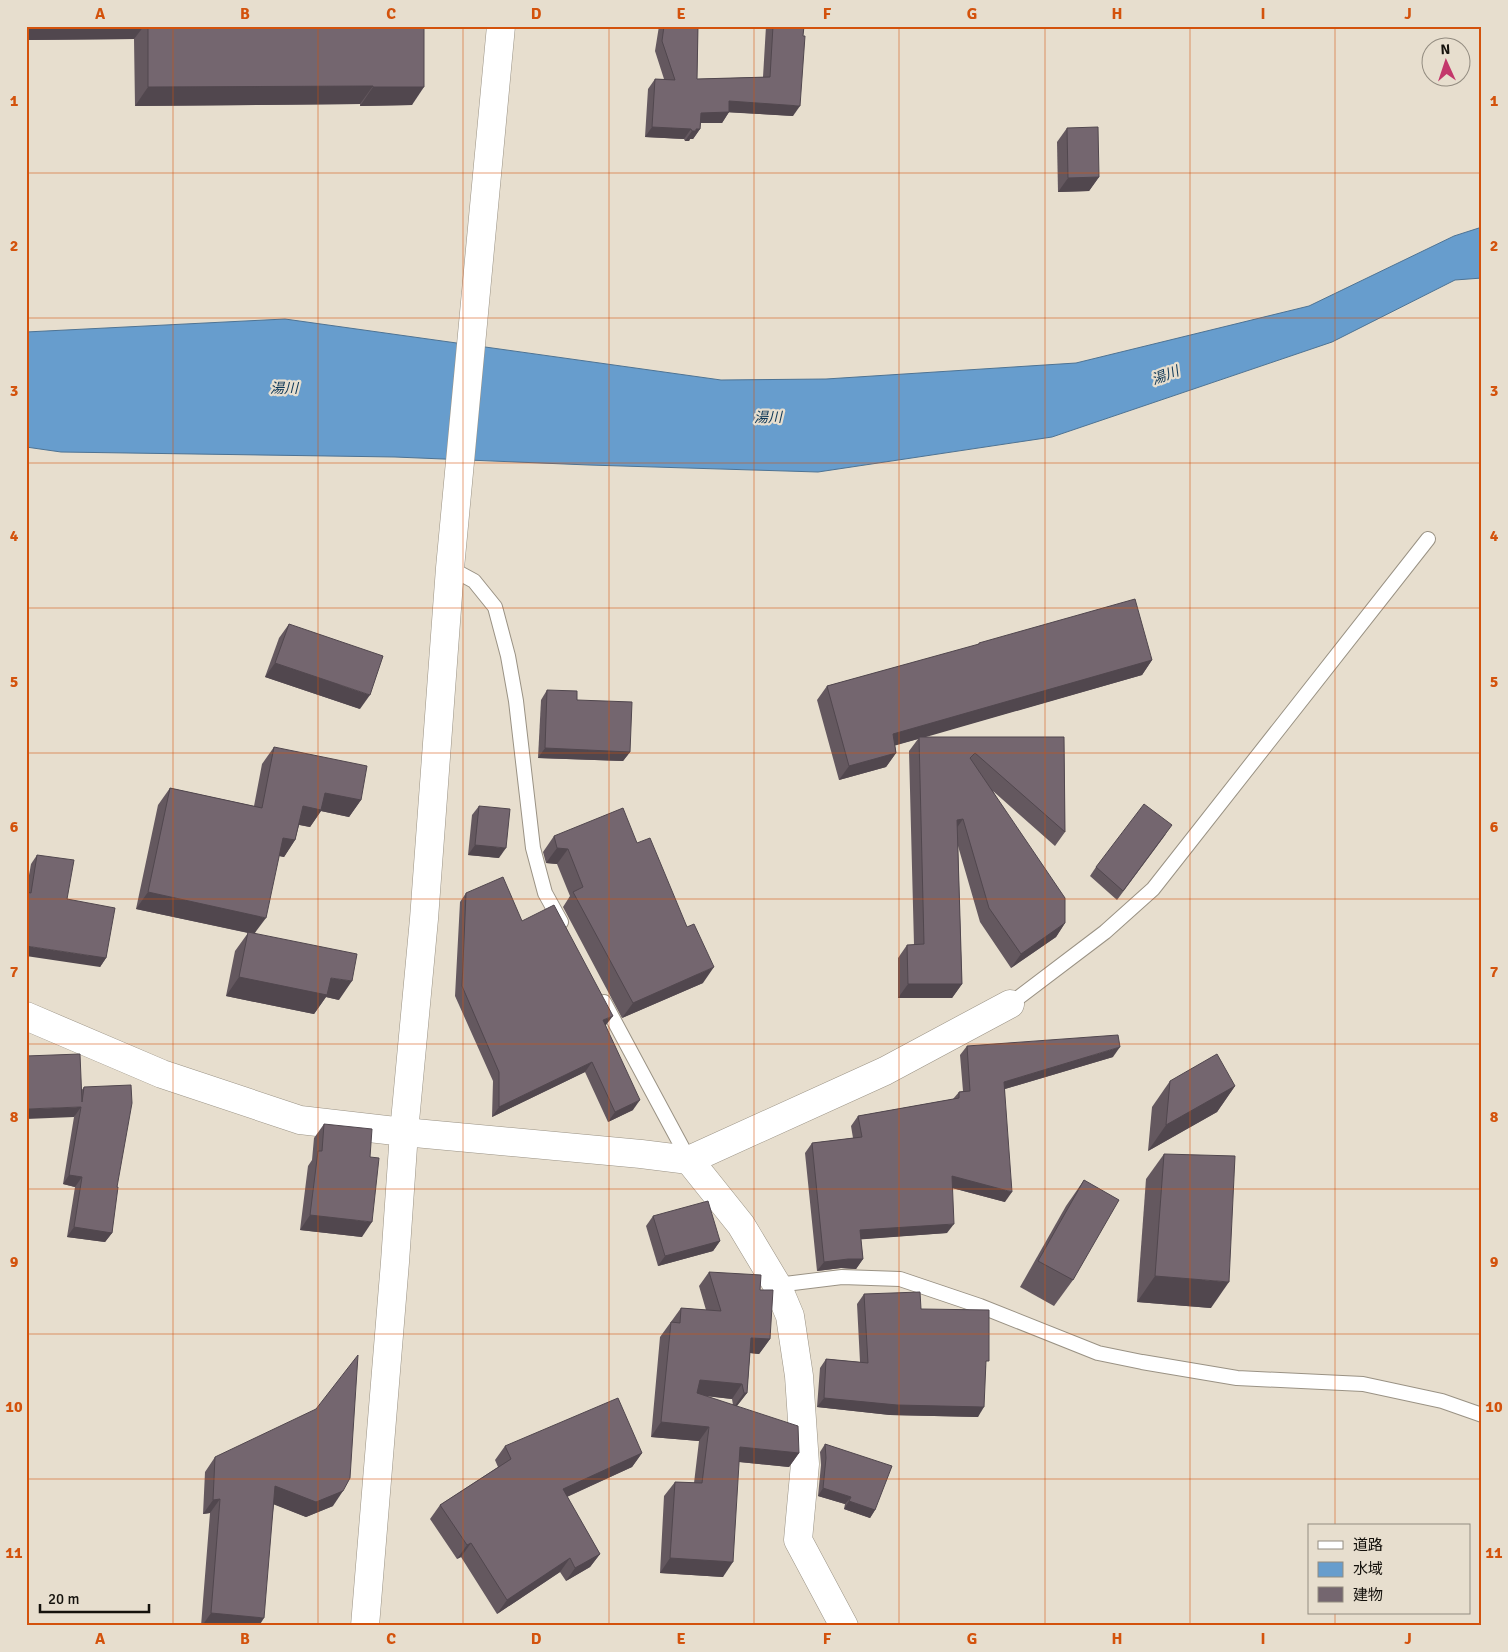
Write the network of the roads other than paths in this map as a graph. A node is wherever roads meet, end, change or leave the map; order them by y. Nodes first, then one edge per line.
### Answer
1 (501, 26) edge
2 (1428, 539) dead end
3 (450, 568) junction
4 (568, 936) edge
5 (596, 988) edge
6 (1010, 1004) joint
7 (26, 1016) edge
8 (404, 1132) junction
9 (689, 1160) junction
10 (777, 1286) junction
11 (1482, 1415) edge
12 (365, 1626) edge
13 (844, 1626) edge

1 - 3 street
2 - 6 lane
3 - 4 lane
3 - 8 street
5 - 9 lane
6 - 9 street
7 - 8 street
8 - 9 street
8 - 12 street
9 - 10 street
10 - 11 lane
10 - 13 street

